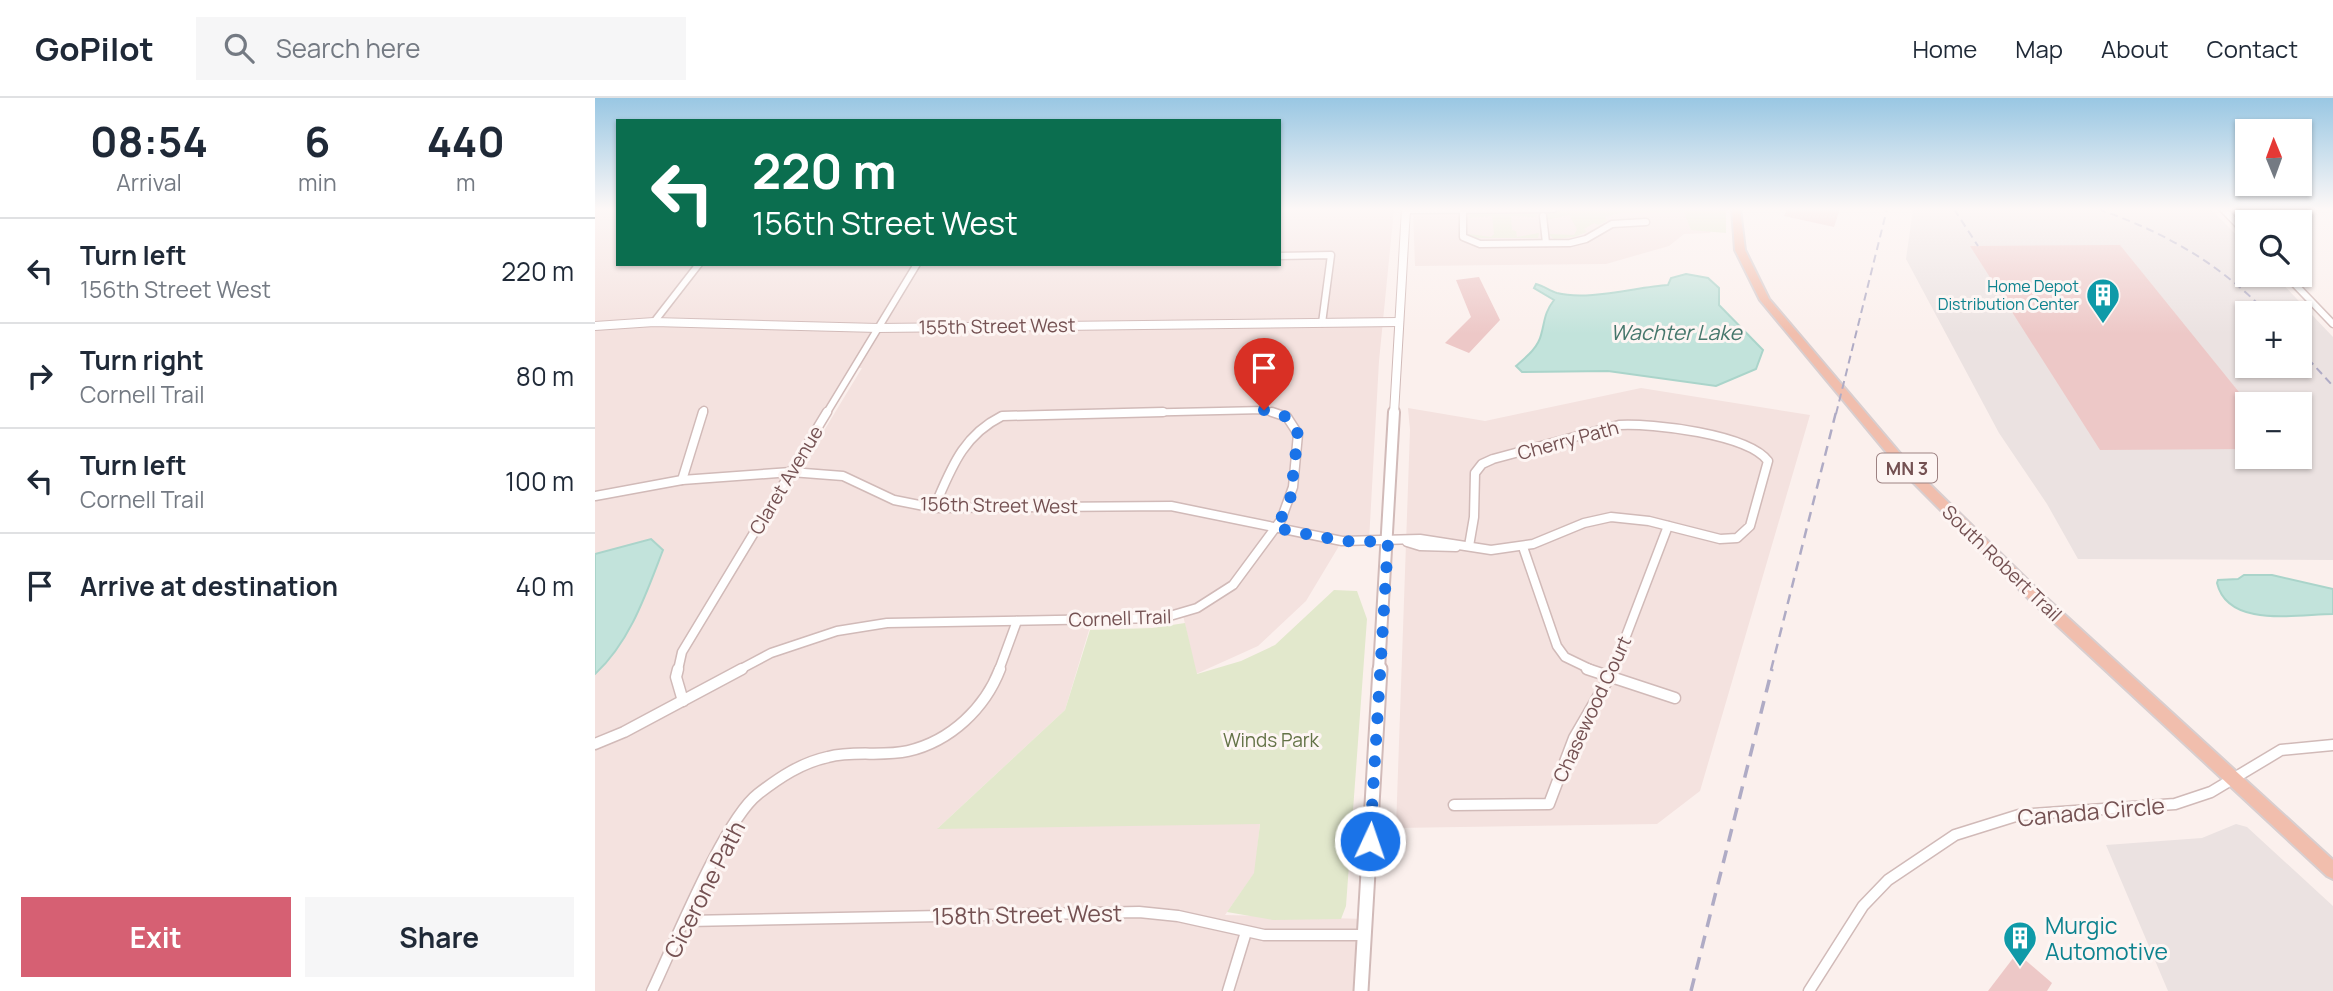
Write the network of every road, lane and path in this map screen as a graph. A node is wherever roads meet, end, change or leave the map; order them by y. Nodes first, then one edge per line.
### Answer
1 (1403, 251) edge
2 (1740, 251) edge
3 (1281, 256) edge
4 (697, 266) edge
5 (916, 266) edge
6 (2298, 287) edge
7 (654, 322) junction
8 (1399, 322) junction
9 (1322, 323) junction
10 (2333, 324) edge
11 (595, 326) edge
12 (878, 328) junction
13 (704, 410) dead end
14 (791, 472) junction
15 (682, 480) junction
16 (595, 496) edge
17 (935, 508) junction
18 (1668, 526) junction
19 (1276, 528) junction
20 (1732, 539) joint
21 (1388, 542) junction
22 (1469, 546) junction
23 (1523, 547) junction
24 (1017, 621) junction
25 (1611, 677) junction
26 (1675, 698) dead end
27 (684, 701) junction
28 (595, 744) edge
29 (2333, 745) edge
30 (2233, 779) junction
31 (1454, 805) dead end
32 (2333, 871) edge
33 (687, 921) junction
34 (1246, 932) junction
35 (1364, 935) junction
36 (652, 991) edge
37 (1228, 991) edge
38 (1361, 991) edge
39 (1809, 991) edge

1 - 8 street
2 - 30 main road, South Robert Trail / MN 3
3 - 9 street
4 - 7 street
5 - 12 street, Claret Avenue
6 - 10 street
7 - 11 street, 155th Street West
7 - 12 street, 155th Street West
8 - 9 street, 155th Street West
8 - 21 street
9 - 12 street, 155th Street West
12 - 14 street, Claret Avenue
13 - 15 street
14 - 15 street, 156th Street West
14 - 17 street, 156th Street West
14 - 27 street, Claret Avenue
15 - 16 street, 156th Street West
17 - 19 street, 156th Street West
17 - 19 street, Cornell Trail
18 - 20 street, 156th Street West
18 - 23 street, 156th Street West
18 - 25 street, Chasewood Court
19 - 21 street, 156th Street West
19 - 24 street, Cornell Trail
20 - 22 street, Cherry Path
21 - 22 street, 156th Street West
21 - 35 street
22 - 23 street, 156th Street West
23 - 25 street
24 - 27 street, Cornell Trail
24 - 33 street, Cicerone Path
25 - 26 street
25 - 31 street, Chasewood Court
27 - 28 street, Cornell Trail
29 - 30 street, Canada Circle
30 - 32 main road, South Robert Trail / MN 3
30 - 39 street, Canada Circle
33 - 34 street, 158th Street West
33 - 36 street, Cicerone Path
34 - 35 street, 158th Street West
34 - 37 street
35 - 38 street

